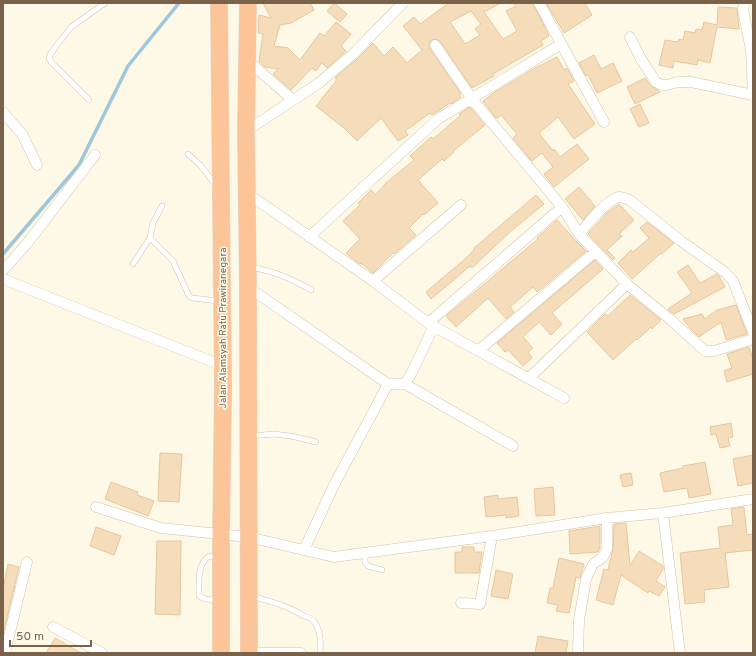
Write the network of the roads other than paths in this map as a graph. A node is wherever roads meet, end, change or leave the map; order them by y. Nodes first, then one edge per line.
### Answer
1 (105, 3) edge
2 (219, 3) edge
3 (248, 3) edge
4 (539, 3) edge
5 (744, 3) edge
6 (398, 5) edge
7 (630, 37) dead end
8 (561, 44) junction
9 (435, 45) dead end
10 (247, 60) junction
11 (753, 95) edge
12 (472, 99) junction
13 (89, 100) dead end
14 (292, 100) junction
15 (3, 112) edge
16 (604, 122) dead end
17 (246, 131) junction
18 (188, 154) dead end
19 (95, 155) dead end
20 (37, 165) dead end
21 (221, 191) junction
22 (247, 193) junction
23 (461, 205) dead end
24 (162, 206) dead end
25 (562, 207) junction
26 (579, 234) junction
27 (309, 237) junction
28 (150, 238) junction
29 (595, 252) junction
30 (133, 264) dead end
31 (248, 267) junction
32 (3, 270) edge
33 (3, 279) edge
34 (373, 281) junction
35 (627, 284) junction
36 (248, 287) junction
37 (311, 290) dead end
38 (222, 302) junction
39 (431, 324) junction
40 (752, 326) edge
41 (753, 339) edge
42 (479, 350) junction
43 (223, 366) junction
44 (529, 378) junction
45 (388, 384) junction
46 (405, 384) junction
47 (564, 398) dead end
48 (248, 436) junction
49 (316, 442) dead end
50 (513, 446) dead end
51 (753, 499) edge
52 (96, 507) dead end
53 (663, 513) junction
54 (607, 518) junction
55 (221, 535) junction
56 (492, 536) junction
57 (248, 537) junction
58 (304, 550) junction
59 (365, 554) junction
60 (27, 562) dead end
61 (382, 570) dead end
62 (249, 596) junction
63 (461, 603) dead end
64 (53, 627) dead end
65 (5, 653) edge
66 (102, 653) edge
67 (221, 653) edge
68 (249, 653) edge
69 (301, 653) edge
70 (320, 653) edge
71 (578, 653) edge
72 (680, 653) edge

1 - 13 lane
2 - 21 highway, Jalan Alamsyah Ratu Prawiranegara
3 - 10 highway
4 - 8 street
5 - 11 street
6 - 14 street
7 - 11 street
8 - 12 street
8 - 16 street
9 - 12 street
10 - 14 street
10 - 17 highway
12 - 25 street
12 - 27 street
14 - 17 street
15 - 20 street
17 - 22 highway
18 - 21 lane
19 - 32 street
21 - 38 highway, Jalan Alamsyah Ratu Prawiranegara
22 - 27 street
22 - 31 highway
23 - 34 street
24 - 28 lane
25 - 26 street
25 - 39 street
26 - 29 street
26 - 40 street
27 - 34 street
28 - 30 lane
28 - 38 lane
29 - 35 street
29 - 42 street
31 - 36 highway
31 - 37 lane
33 - 43 street
34 - 39 street
35 - 41 street
35 - 44 street
36 - 45 street
36 - 48 highway
38 - 43 highway, Jalan Alamsyah Ratu Prawiranegara
39 - 42 street
39 - 46 street
42 - 44 street
43 - 55 highway, Jalan Alamsyah Ratu Prawiranegara
44 - 47 street
45 - 46 street
45 - 58 street
46 - 50 street
48 - 49 lane
48 - 57 highway
51 - 53 street
52 - 55 street
53 - 54 street
53 - 72 street
54 - 56 street
54 - 71 street
55 - 57 street
55 - 67 highway, Jalan Alamsyah Ratu Prawiranegara
56 - 59 street
56 - 63 street
57 - 58 street
57 - 62 highway
58 - 59 street
59 - 61 lane
60 - 65 street
62 - 68 highway
62 - 70 lane
64 - 66 street
68 - 69 street

